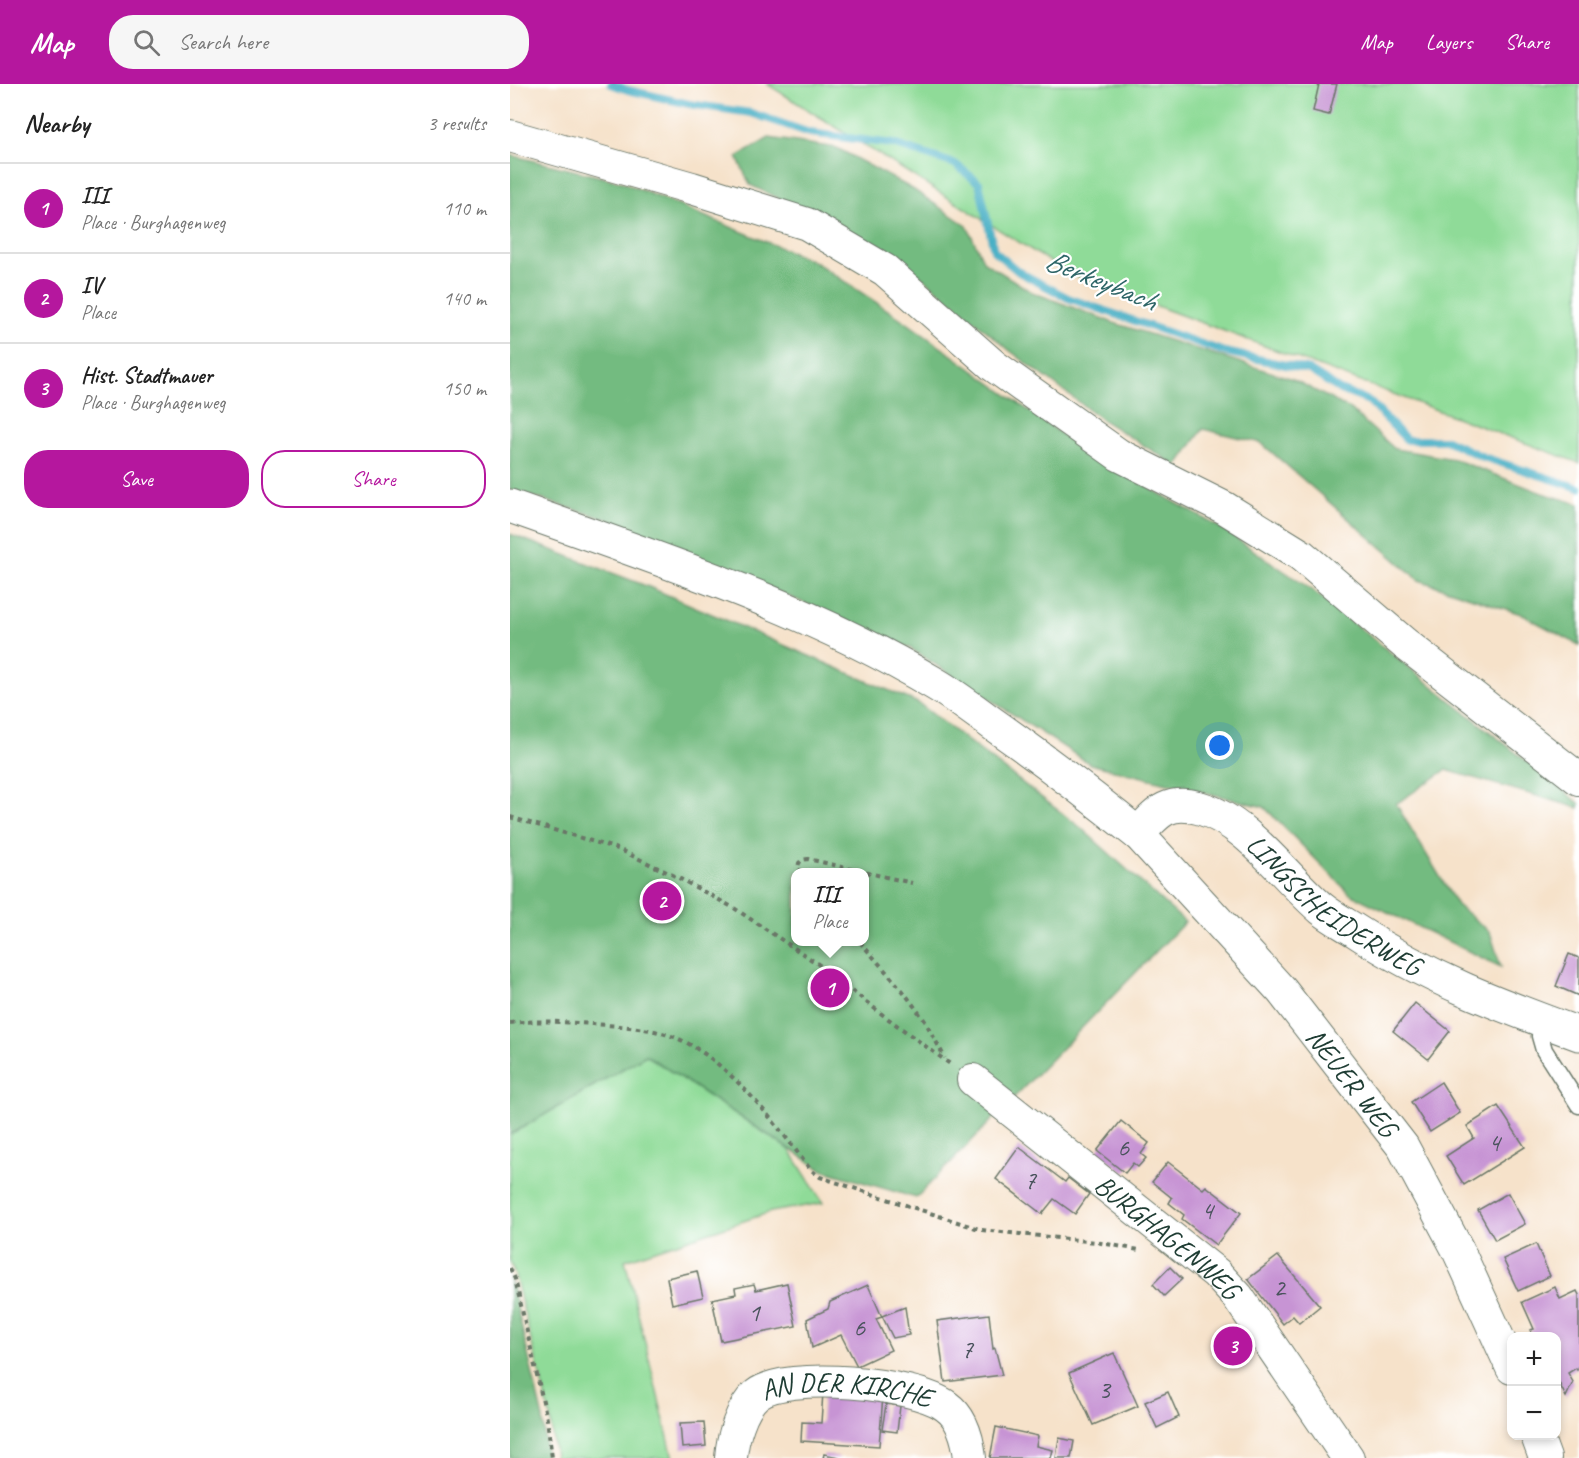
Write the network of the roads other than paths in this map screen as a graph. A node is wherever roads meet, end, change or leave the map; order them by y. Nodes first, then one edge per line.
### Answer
1 (510, 136) edge
2 (510, 506) edge
3 (1579, 779) edge
4 (1138, 834) junction
5 (1541, 1020) junction
6 (1579, 1034) edge
7 (973, 1080) road end
8 (1579, 1105) edge
9 (1507, 1357) edge
10 (1538, 1440) edge
11 (731, 1458) edge
12 (970, 1458) edge
13 (1348, 1458) edge
14 (1545, 1458) edge

1 - 3 street
2 - 4 street
4 - 5 street, LINGSCHEIDERWEG
4 - 9 street, NEUER WEG
5 - 6 street, LINGSCHEIDERWEG
5 - 8 lane
7 - 13 street, BURGHAGENWEG
10 - 14 street
11 - 12 street, AN DER KIRCHE

